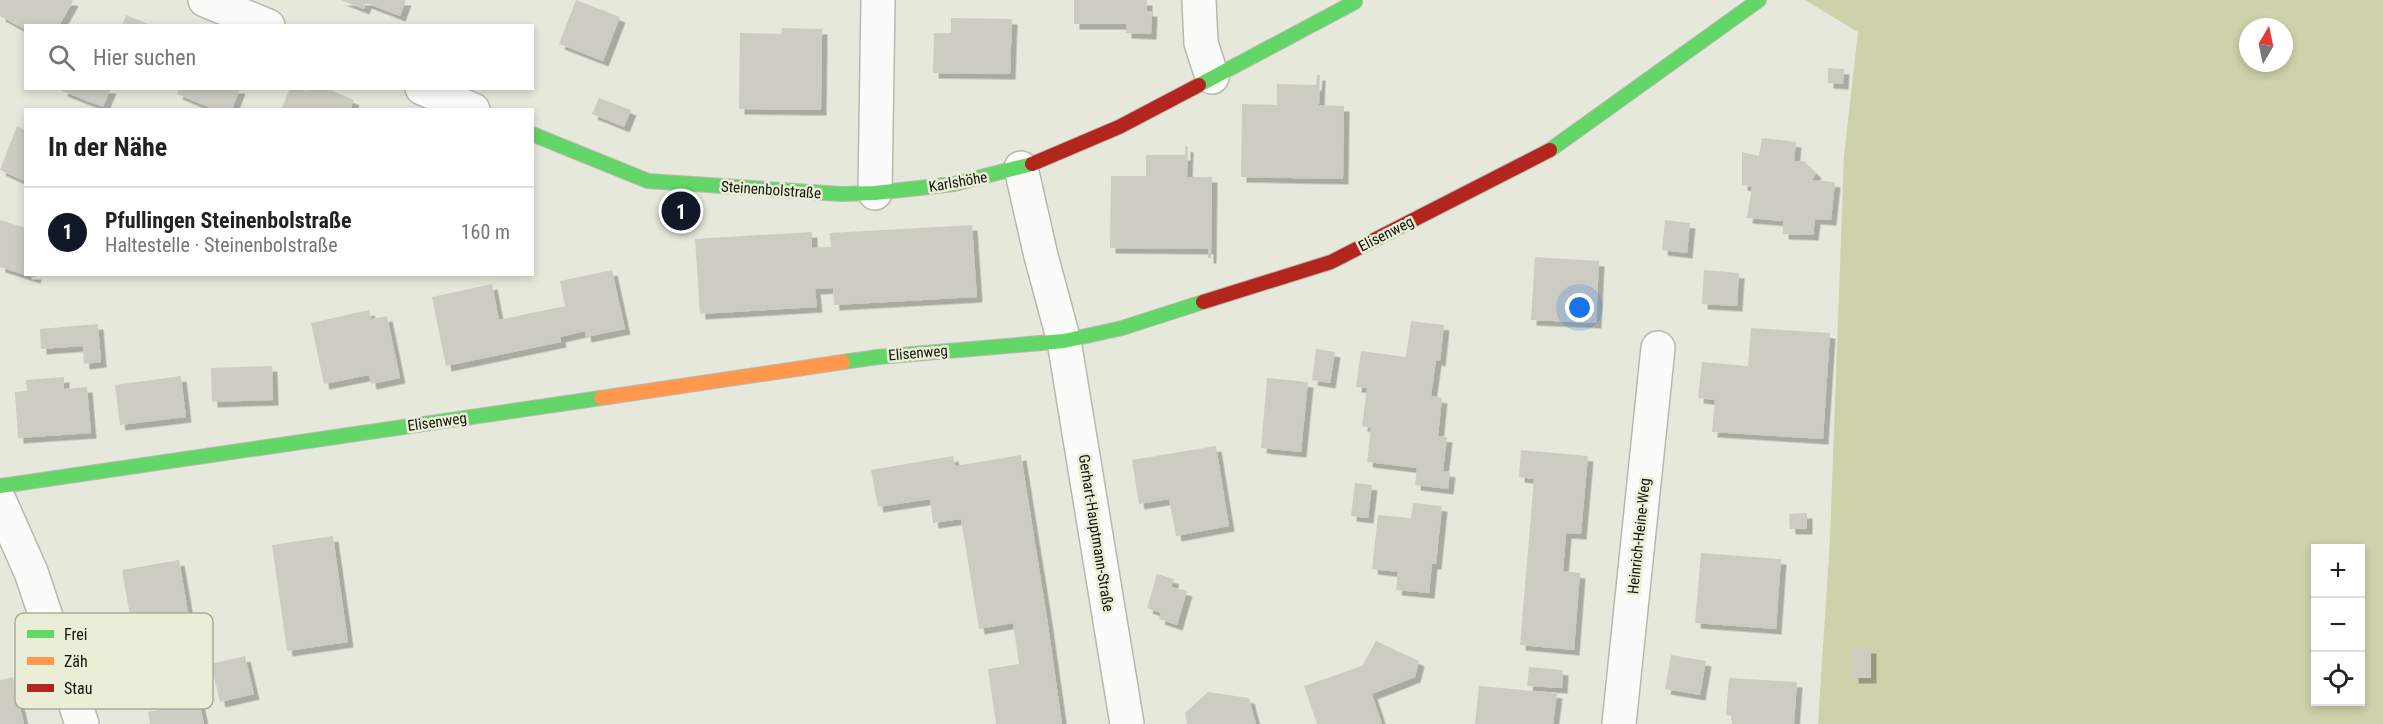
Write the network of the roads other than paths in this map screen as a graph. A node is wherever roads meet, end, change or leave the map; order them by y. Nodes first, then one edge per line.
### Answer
1 (206, 0) edge
2 (878, 0) edge
3 (1199, 0) edge
4 (1759, 0) edge
5 (1355, 2) dead end
6 (263, 24) edge
7 (1212, 76) junction
8 (427, 90) edge
9 (468, 108) edge
10 (534, 135) edge
11 (1021, 168) junction
12 (875, 193) junction
13 (1064, 341) junction
14 (1658, 348) dead end
15 (0, 486) edge
16 (0, 502) edge
17 (44, 613) edge
18 (76, 709) edge
19 (81, 724) edge
20 (1127, 724) edge
21 (1619, 724) edge

1 - 6 street
2 - 12 street
3 - 7 street
4 - 13 street, Elisenweg
5 - 7 street, Karlshöhe
7 - 11 street, Karlshöhe
8 - 9 street
10 - 12 street, Steinenbolstraße
11 - 12 street, Karlshöhe
11 - 13 street
13 - 15 street, Elisenweg
13 - 20 street, Gerhart-Hauptmann-Straße
14 - 21 street, Heinrich-Heine-Weg
16 - 17 street
18 - 19 street

